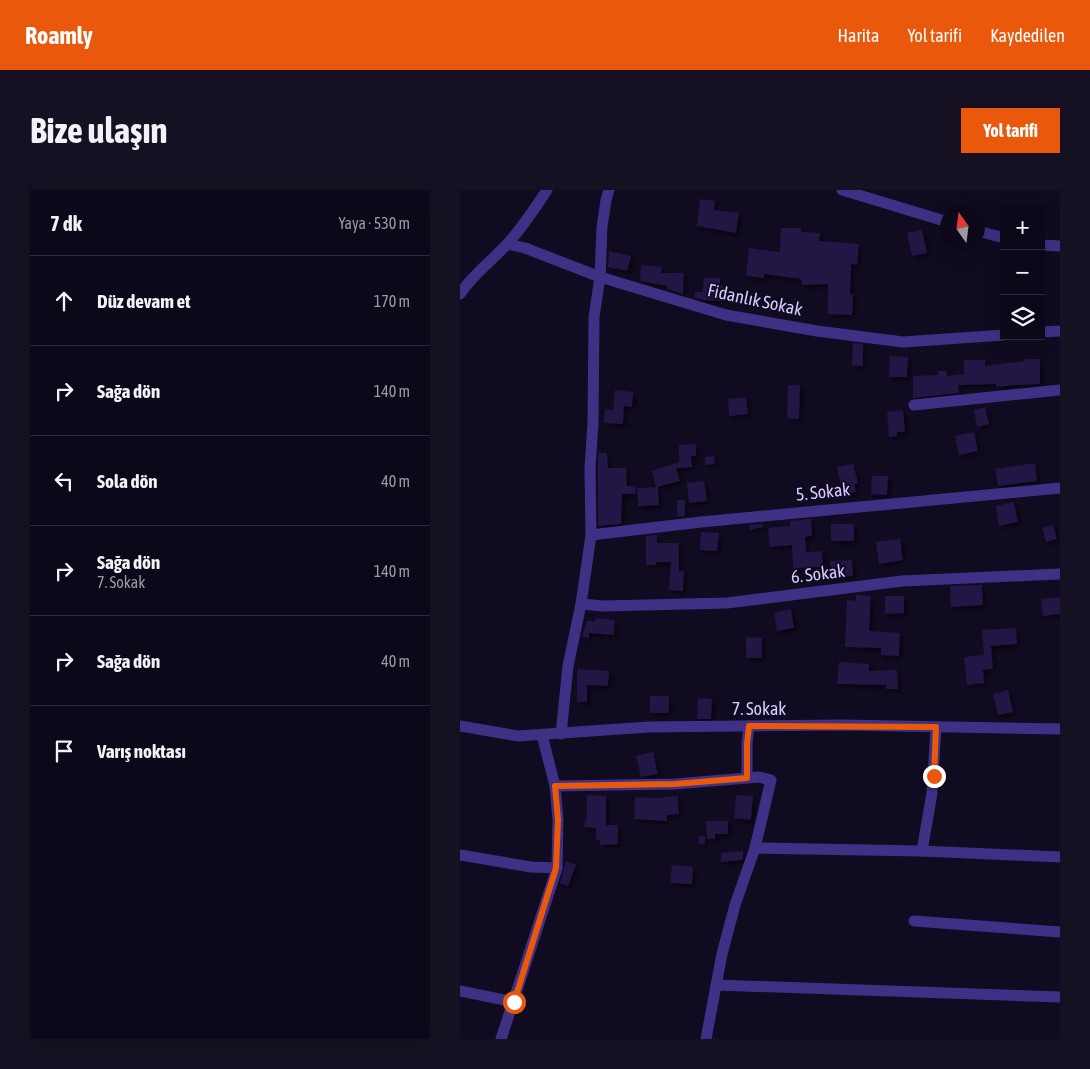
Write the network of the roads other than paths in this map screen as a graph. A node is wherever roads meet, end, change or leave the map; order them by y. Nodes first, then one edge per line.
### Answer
1 (547, 190) edge
2 (609, 190) edge
3 (842, 190) edge
4 (940, 220) edge
5 (985, 233) edge
6 (1000, 237) edge
7 (508, 244) junction
8 (1045, 245) edge
9 (1060, 246) edge
10 (465, 276) edge
11 (600, 276) junction
12 (460, 294) edge
13 (1060, 331) edge
14 (1045, 332) edge
15 (1000, 335) edge
16 (1060, 390) edge
17 (914, 405) dead end
18 (1060, 488) edge
19 (591, 535) junction
20 (1060, 574) edge
21 (581, 604) junction
22 (460, 726) edge
23 (749, 726) junction
24 (936, 727) junction
25 (1060, 729) edge
26 (561, 734) junction
27 (542, 735) junction
28 (747, 778) junction
29 (555, 786) junction
30 (755, 848) junction
31 (922, 851) junction
32 (460, 855) edge
33 (1060, 857) edge
34 (556, 868) junction
35 (914, 921) dead end
36 (1060, 932) edge
37 (716, 985) junction
38 (460, 991) edge
39 (1060, 997) edge
40 (514, 1002) junction
41 (501, 1039) edge
42 (706, 1039) edge

1 - 7 street
2 - 11 street
3 - 4 street
5 - 6 street
7 - 10 street
7 - 11 street, Fidanlık Sokak
8 - 9 street
10 - 12 street
11 - 15 street, Fidanlık Sokak
11 - 19 street
13 - 14 street
16 - 17 street
18 - 19 street, 5. Sokak
19 - 21 street
20 - 21 street, 6. Sokak
21 - 26 street
22 - 27 street, 7. Sokak
23 - 24 street, 7. Sokak
23 - 26 street, 7. Sokak
23 - 28 street
24 - 25 street, 7. Sokak
24 - 31 street
26 - 27 street, 7. Sokak
27 - 29 street
28 - 29 street
28 - 30 street
29 - 34 street
30 - 31 street
30 - 37 street
31 - 33 street
32 - 34 street
34 - 40 street
35 - 36 street
37 - 39 street
37 - 42 street
38 - 40 street
40 - 41 street

